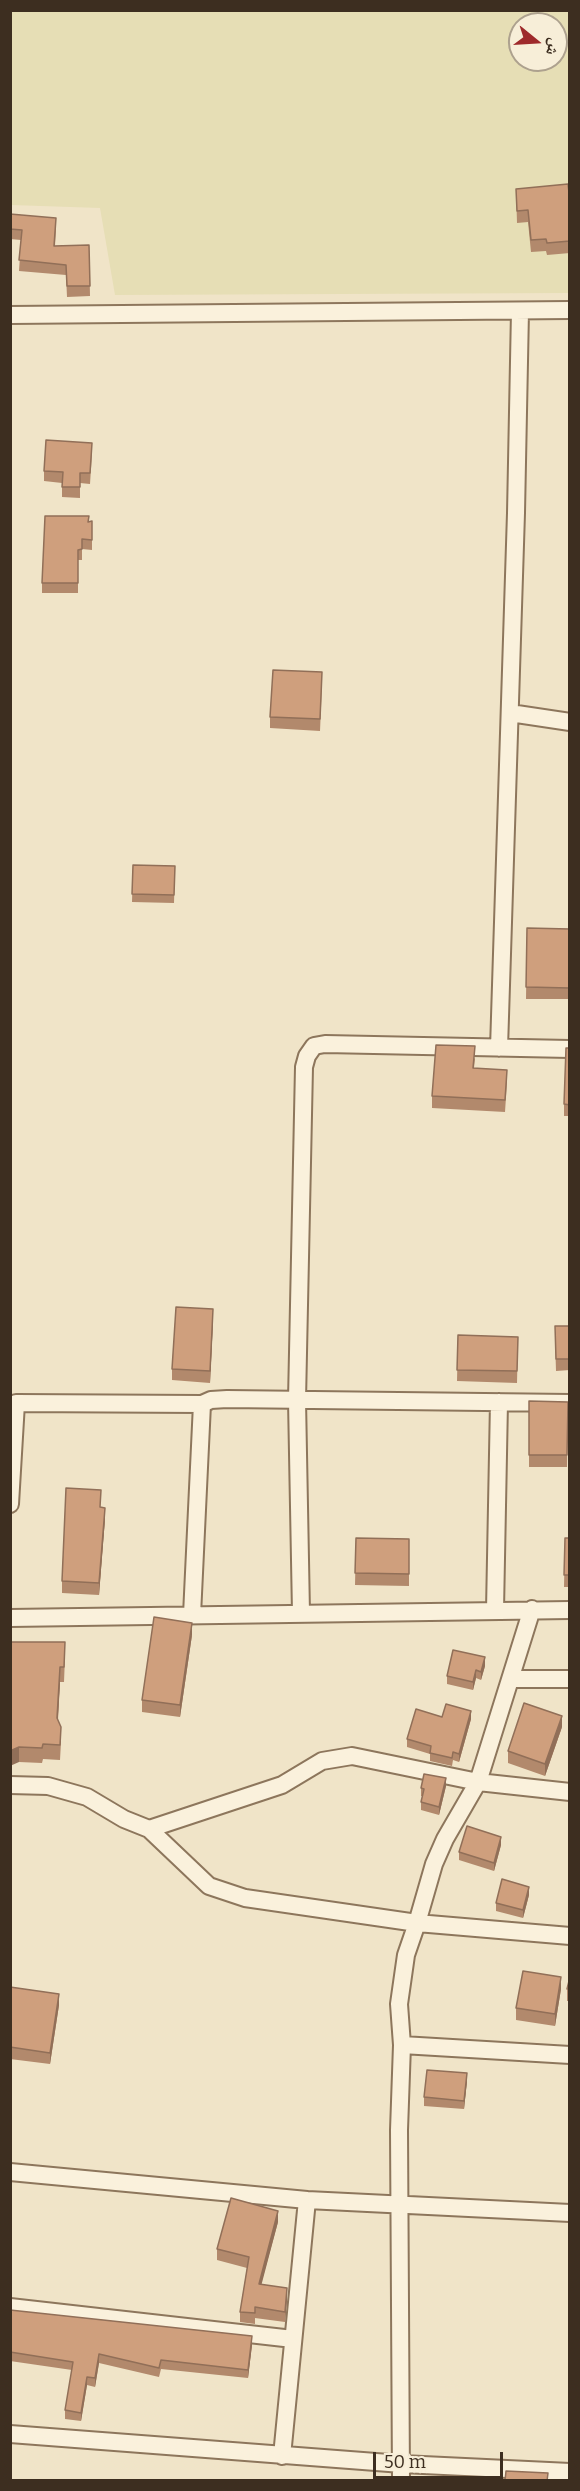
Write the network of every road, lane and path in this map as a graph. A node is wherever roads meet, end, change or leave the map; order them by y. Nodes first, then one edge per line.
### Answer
1 (570, 310) edge
2 (520, 311) junction
3 (10, 315) edge
4 (510, 713) junction
5 (570, 722) edge
6 (499, 1048) junction
7 (570, 1049) edge
8 (297, 1400) junction
9 (499, 1402) junction
10 (570, 1403) edge
11 (202, 1404) junction
12 (10, 1504) edge
13 (532, 1609) junction
14 (495, 1610) junction
15 (570, 1610) edge
16 (301, 1613) junction
17 (192, 1615) junction
18 (10, 1618) edge
19 (511, 1679) junction
20 (570, 1679) edge
21 (478, 1782) junction
22 (10, 1785) edge
23 (570, 1792) edge
24 (149, 1829) junction
25 (417, 1923) junction
26 (570, 1936) edge
27 (402, 2045) junction
28 (570, 2055) edge
29 (10, 2172) edge
30 (307, 2200) junction
31 (400, 2205) junction
32 (570, 2212) edge
33 (10, 2307) edge
34 (293, 2340) junction
35 (10, 2434) edge
36 (282, 2456) junction
37 (401, 2472) edge
38 (570, 2472) edge
39 (489, 2474) edge

1 - 2 street
2 - 3 street
2 - 4 street
4 - 5 street
4 - 6 street
6 - 7 street
6 - 8 street
8 - 9 street
8 - 11 street
8 - 16 street
9 - 10 street
9 - 14 street
11 - 12 street
11 - 17 street
13 - 14 street
13 - 15 street
13 - 19 street
14 - 16 street
16 - 17 street
17 - 18 street
19 - 20 street
19 - 21 street
21 - 23 street
21 - 24 street
21 - 25 street
22 - 24 street
24 - 25 street
25 - 26 street
25 - 27 street
27 - 28 street
27 - 31 street
29 - 30 street
30 - 31 street
30 - 34 street
31 - 32 street
31 - 37 street
33 - 34 street
34 - 36 street
35 - 36 street
36 - 37 street
37 - 39 street
38 - 39 street

